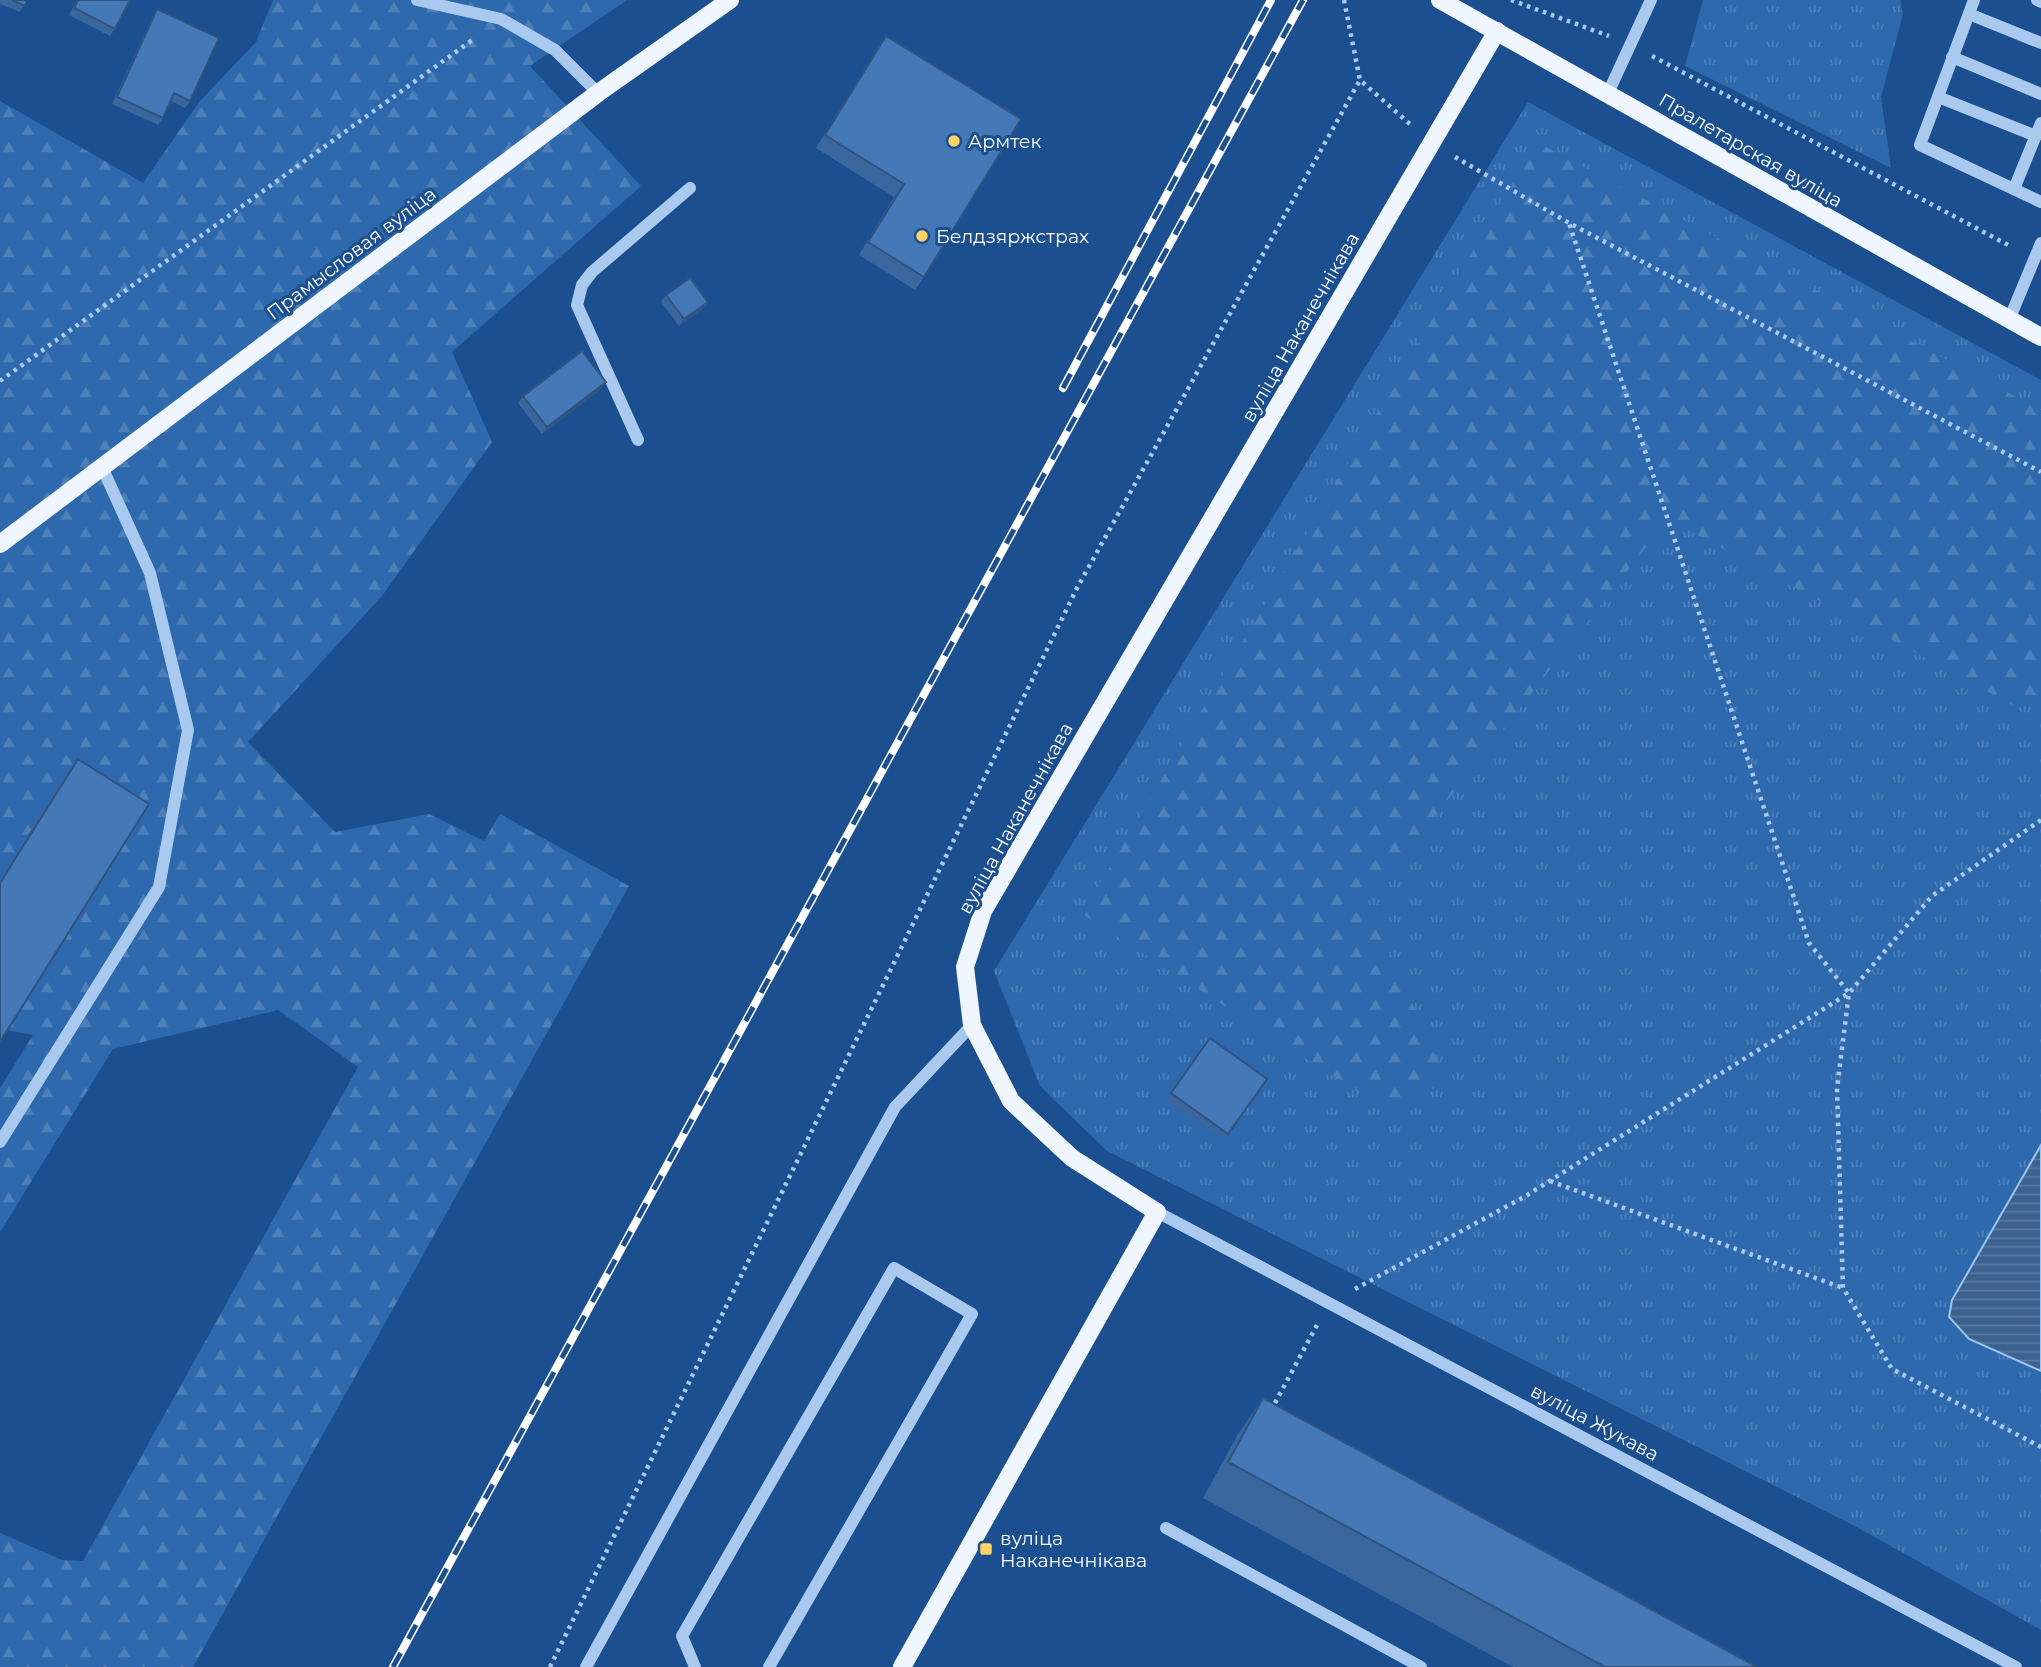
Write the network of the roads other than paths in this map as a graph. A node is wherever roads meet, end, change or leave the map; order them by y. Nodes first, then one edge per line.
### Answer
1 (416, 0) edge
2 (730, 0) edge
3 (1440, 0) edge
4 (1651, 0) edge
5 (1974, 0) edge
6 (1969, 14) junction
7 (1497, 31) junction
8 (2041, 43) edge
9 (1952, 57) junction
10 (598, 93) junction
11 (1608, 93) junction
12 (2041, 94) edge
13 (1938, 97) junction
14 (2041, 123) edge
15 (2036, 136) junction
16 (690, 188) dead end
17 (2014, 189) junction
18 (2041, 202) edge
19 (2041, 243) edge
20 (2009, 320) junction
21 (2041, 337) edge
22 (638, 440) dead end
23 (102, 467) junction
24 (0, 544) edge
25 (971, 1025) junction
26 (0, 1142) edge
27 (1157, 1212) junction
28 (1166, 1528) dead end
29 (2002, 1664) edge
30 (586, 1667) edge
31 (695, 1667) edge
32 (769, 1667) edge
33 (902, 1667) edge
34 (1421, 1667) edge
35 (2015, 1667) edge

1 - 10 street
2 - 10 main road, Прамысловая вуліца
3 - 7 main road, Пралетарская вуліца
4 - 11 street
5 - 6 street
6 - 8 street
6 - 9 street
7 - 11 main road, Пралетарская вуліца
7 - 25 main road, вуліца Наканечнікава
9 - 12 street
9 - 13 street
10 - 23 main road, Прамысловая вуліца
11 - 20 main road, Пралетарская вуліца
13 - 15 street
13 - 17 street
14 - 15 street
15 - 17 street
16 - 22 street
17 - 18 street
19 - 20 street
20 - 21 main road, Пралетарская вуліца
23 - 24 main road, Прамысловая вуліца
23 - 26 street
25 - 27 main road, вуліца Наканечнікава
25 - 30 street
27 - 29 street, вуліца Жукава
27 - 33 main road
28 - 34 street
29 - 35 street, вуліца Жукава
31 - 32 street

